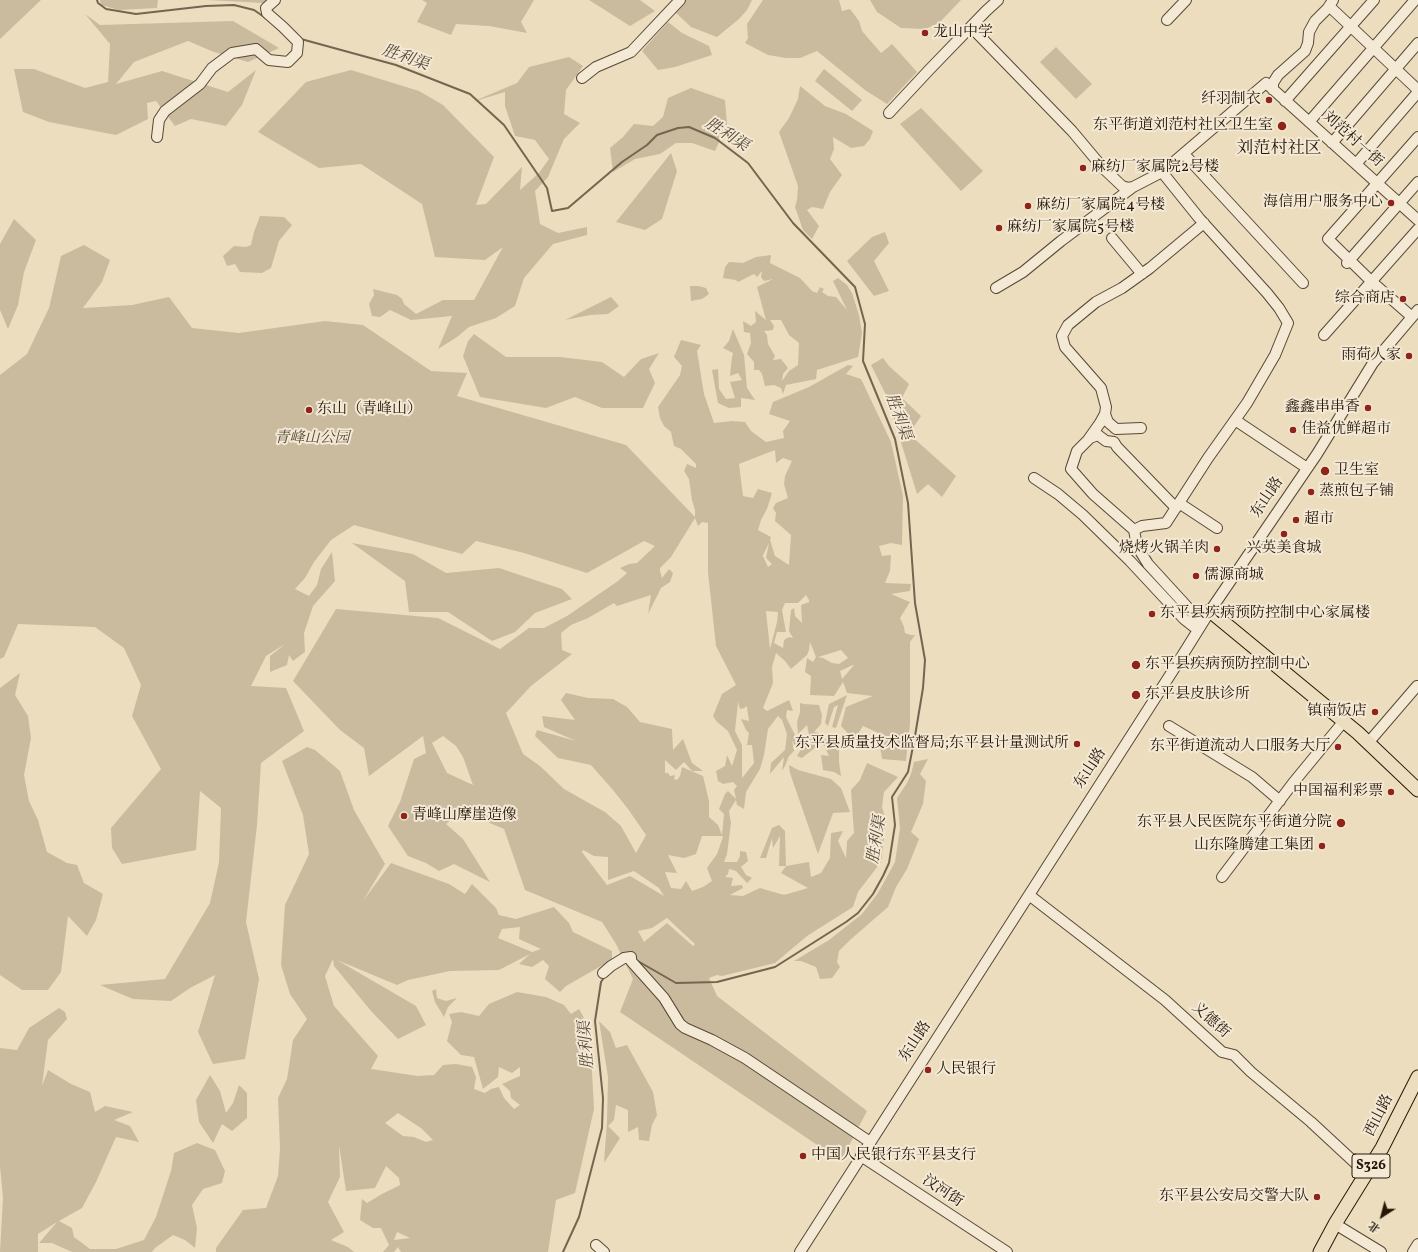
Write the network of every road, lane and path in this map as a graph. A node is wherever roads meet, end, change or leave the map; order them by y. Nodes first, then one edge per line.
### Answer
1 (275, 0) edge
2 (680, 0) edge
3 (998, 0) edge
4 (1186, 0) edge
5 (1374, 0) edge
6 (1415, 0) edge
7 (1331, 3) edge
8 (1167, 20) dead end
9 (1351, 26) junction
10 (971, 27) junction
11 (1418, 43) edge
12 (1373, 47) junction
13 (1395, 68) junction
14 (582, 78) dead end
15 (1270, 87) junction
16 (1418, 91) edge
17 (1286, 101) junction
18 (889, 113) dead end
19 (1309, 122) junction
20 (157, 137) dead end
21 (1418, 137) edge
22 (1332, 142) junction
23 (1184, 154) junction
24 (1356, 164) junction
25 (1162, 172) junction
26 (1418, 182) edge
27 (1378, 183) junction
28 (1133, 187) junction
29 (1400, 203) junction
30 (1418, 220) edge
31 (1204, 222) junction
32 (1418, 229) edge
33 (1112, 238) dead end
34 (1349, 262) junction
35 (1142, 274) junction
36 (1371, 281) junction
37 (1303, 282) dead end
38 (996, 288) dead end
39 (1415, 314) edge
40 (1324, 335) dead end
41 (1105, 414) junction
42 (1235, 420) junction
43 (1141, 428) dead end
44 (1090, 438) junction
45 (1307, 468) junction
46 (1034, 478) dead end
47 (1177, 506) junction
48 (1217, 528) dead end
49 (1134, 530) junction
50 (1210, 611) junction
51 (1200, 627) junction
52 (1417, 686) dead end
53 (1344, 721) junction
54 (1169, 726) dead end
55 (1368, 743) junction
56 (1418, 790) edge
57 (1280, 801) junction
58 (1222, 877) dead end
59 (1029, 895) junction
60 (603, 973) dead end
61 (1418, 1077) edge
62 (870, 1142) junction
63 (861, 1156) junction
64 (1366, 1174) junction
65 (1336, 1224) junction
66 (1418, 1244) edge
67 (596, 1245) dead end
68 (604, 1252) edge
69 (800, 1252) edge
70 (1007, 1252) edge
71 (1320, 1252) edge
72 (1381, 1252) edge
73 (1413, 1252) edge

1 - 20 street
2 - 14 street
3 - 10 street
4 - 8 street
5 - 9 street
6 - 12 street
7 - 9 street
7 - 15 street
9 - 12 street
9 - 17 street
10 - 18 street
10 - 28 street
11 - 13 street
12 - 13 street
12 - 19 street
13 - 16 street
13 - 22 street
15 - 17 street, 刘范村一街
15 - 23 street
16 - 24 street
17 - 19 street, 刘范村一街
19 - 22 street, 刘范村一街
21 - 27 street
22 - 24 street, 刘范村一街
23 - 25 street
23 - 37 street
24 - 27 street, 刘范村一街
25 - 28 street
25 - 31 street
26 - 29 street
27 - 29 street, 刘范村一街
27 - 34 street
28 - 38 street
29 - 30 street, 刘范村一街
29 - 34 street
31 - 35 street
31 - 42 street
32 - 36 street
33 - 35 street
34 - 36 street
35 - 41 street
36 - 39 street
36 - 40 street
39 - 45 street, 东山路
41 - 43 street
41 - 44 street
42 - 45 street
42 - 47 street
44 - 47 street
44 - 49 street
45 - 50 street, 东山路
46 - 51 street
47 - 48 street
47 - 49 street
49 - 51 street
50 - 51 street, 东山路
50 - 53 main road
51 - 59 street, 东山路
52 - 55 street
53 - 55 main road
53 - 57 street
54 - 57 street
55 - 56 main road
57 - 58 street
59 - 62 street, 东山路
59 - 64 street, 义德街
60 - 62 street
61 - 64 main road, 西山路 / S326
62 - 63 street, 东山路
63 - 69 street, 东山路
63 - 70 street, 汶河街
64 - 65 main road, 西山路 / S326
65 - 71 main road, 西山路 / S326
65 - 72 street
66 - 73 street
67 - 68 street

